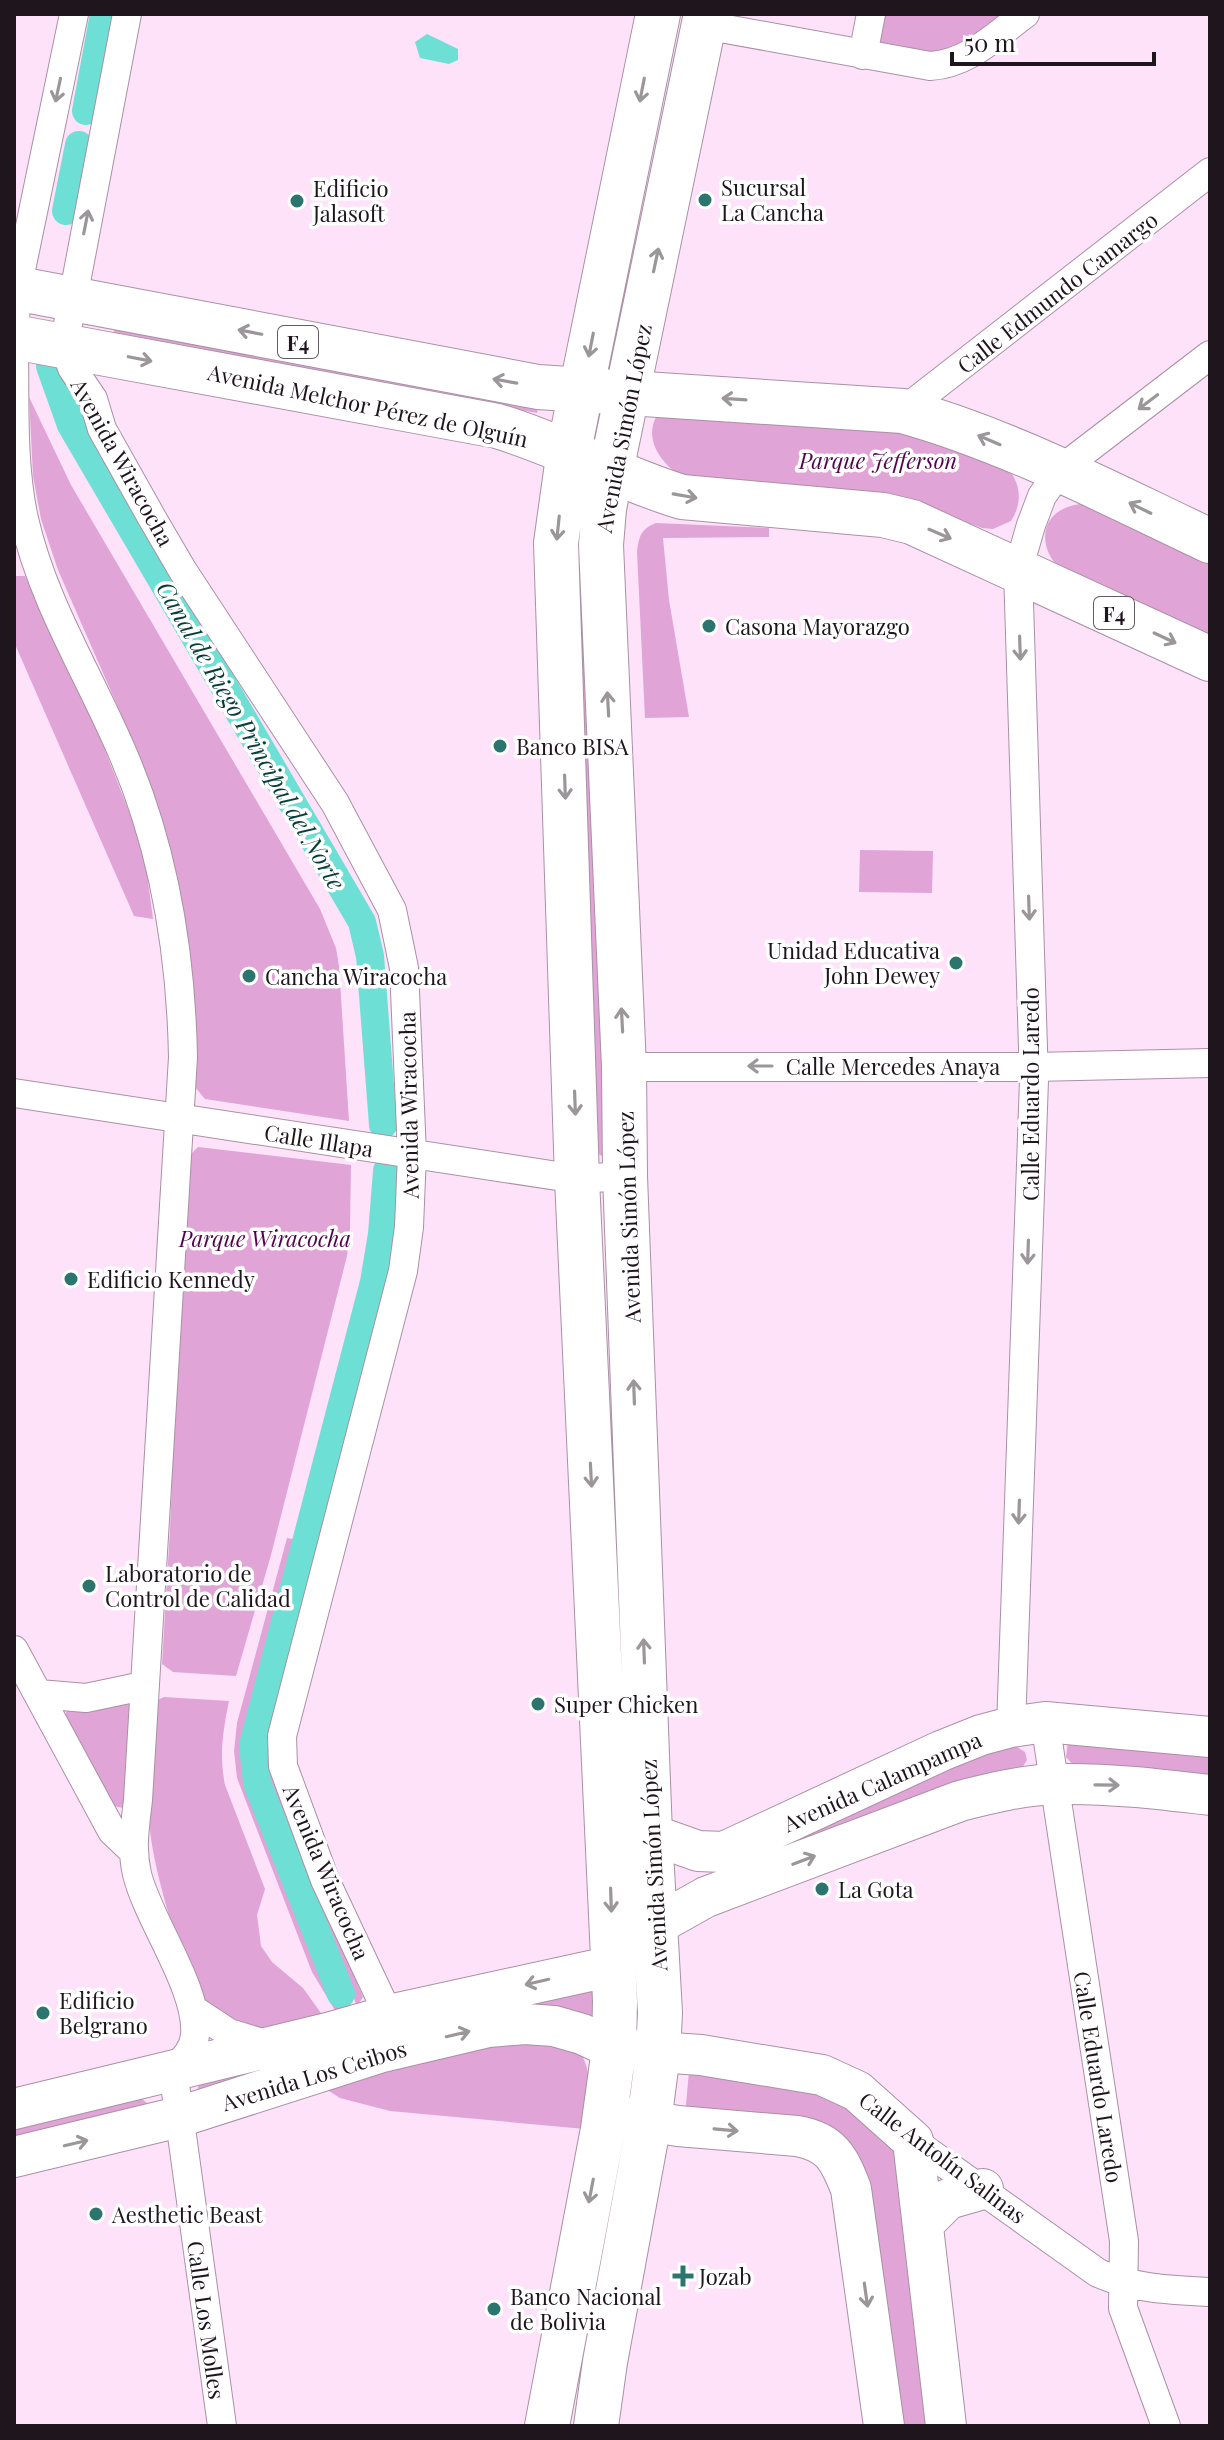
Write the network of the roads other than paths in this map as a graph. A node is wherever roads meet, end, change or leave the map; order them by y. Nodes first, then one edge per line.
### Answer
1 (74, 14) edge
2 (127, 14) edge
3 (658, 14) edge
4 (871, 14) edge
5 (1025, 14) edge
6 (705, 19) edge
7 (863, 55) junction
8 (1210, 172) edge
9 (16, 289) edge
10 (71, 298) junction
11 (14, 336) edge
12 (64, 345) junction
13 (14, 349) edge
14 (1210, 355) edge
15 (582, 388) junction
16 (629, 391) junction
17 (903, 411) junction
18 (569, 450) junction
19 (1060, 470) junction
20 (611, 471) junction
21 (1210, 541) edge
22 (1018, 570) junction
23 (1210, 659) edge
24 (1210, 1063) edge
25 (624, 1067) junction
26 (1034, 1067) junction
27 (14, 1093) edge
28 (179, 1118) junction
29 (412, 1154) junction
30 (625, 1176) junction
31 (577, 1179) junction
32 (14, 1650) edge
33 (143, 1686) junction
34 (39, 1694) junction
35 (1028, 1724) junction
36 (1210, 1737) edge
37 (1054, 1784) junction
38 (1210, 1795) edge
39 (629, 1834) junction
40 (132, 1850) junction
41 (742, 1865) junction
42 (656, 1925) junction
43 (613, 1966) junction
44 (194, 2010) junction
45 (389, 2016) junction
46 (272, 2046) junction
47 (614, 2049) junction
48 (658, 2053) junction
49 (173, 2070) junction
50 (14, 2109) edge
51 (605, 2114) junction
52 (179, 2117) junction
53 (649, 2122) junction
54 (913, 2141) junction
55 (14, 2157) edge
56 (983, 2189) junction
57 (924, 2223) junction
58 (1124, 2284) junction
59 (1210, 2292) edge
60 (222, 2426) edge
61 (547, 2426) edge
62 (596, 2426) edge
63 (884, 2426) edge
64 (946, 2426) edge
65 (1166, 2426) edge

1 -> 9 street
10 -> 2 street
3 -> 15 main road, Avenida Simón López
4 - 7 street
5 - 7 street
6 - 7 street
16 -> 6 main road, Avenida Simón López
8 - 17 street, Calle Edmundo Camargo
9 - 10 main road, Avenida Melchor Pérez de Olguín / F4
9 - 11 street
10 - 12 street
15 -> 10 main road, Avenida Melchor Pérez de Olguín / F4
11 - 12 main road, Avenida Melchor Pérez de Olguín / F4
12 -> 18 main road, Avenida Melchor Pérez de Olguín / F4
12 - 29 street, Avenida Wiracocha
13 - 28 street
14 -> 19 street
15 - 16 main road, Avenida Melchor Pérez de Olguín / F4
15 - 18 main road, Avenida Simón López
17 -> 16 main road, Avenida Melchor Pérez de Olguín / F4
16 - 20 main road, Avenida Simón López
19 -> 17 main road, Avenida Melchor Pérez de Olguín / F4
18 - 20 main road, Avenida Melchor Pérez de Olguín / F4
18 -> 31 main road, Avenida Simón López
21 -> 19 main road, Avenida Melchor Pérez de Olguín / F4
19 - 22 street, Calle Eduardo Laredo
20 -> 22 main road, Avenida Melchor Pérez de Olguín / F4
25 -> 20 main road, Avenida Simón López
22 -> 23 main road, Avenida Melchor Pérez de Olguín / F4
22 -> 26 street, Calle Eduardo Laredo
24 - 26 street, Calle Mercedes Anaya
26 -> 25 street, Calle Mercedes Anaya
25 - 30 main road, Avenida Simón López
26 -> 35 street, Calle Eduardo Laredo
27 - 28 street, Calle Illapa
28 - 29 street, Calle Illapa
28 - 33 street
29 - 31 street, Calle Illapa
29 - 45 street, Avenida Wiracocha
30 - 31 street, Calle Illapa
39 -> 30 main road, Avenida Simón López
31 -> 39 main road, Avenida Simón López
32 - 34 street
33 - 34 street
33 - 40 street
34 - 40 street
35 - 36 street, Avenida Calampampa
35 - 37 street, Calle Eduardo Laredo
35 - 41 street, Avenida Calampampa
37 -> 38 street, Avenida Calampampa
41 -> 37 street, Avenida Calampampa
37 - 58 street, Calle Eduardo Laredo
39 - 41 street, Avenida Calampampa
39 - 42 main road, Avenida Simón López
39 -> 43 main road, Avenida Simón López
40 - 44 street
41 - 42 street, Avenida Calampampa
42 - 48 main road, Avenida Simón López
43 -> 45 street, Avenida Los Ceibos
43 - 47 main road, Avenida Simón López
44 - 46 street
44 - 49 street
45 - 46 street, Avenida Los Ceibos
46 - 49 street, Avenida Los Ceibos
47 - 48 street, Calle Antolín Salinas
47 - 51 main road, Avenida Simón López
52 -> 47 street, Avenida Los Ceibos
48 - 53 main road, Avenida Simón López
48 - 54 street, Calle Antolín Salinas
49 - 50 street, Avenida Los Ceibos
49 - 52 street, Calle Los Molles
51 - 53 street
51 -> 61 main road, Avenida Simón López
55 -> 52 street, Avenida Los Ceibos
52 - 60 street, Calle Los Molles
53 - 62 main road, Avenida Simón López
53 -> 63 street
54 - 56 street, Calle Antolín Salinas
54 - 57 street
56 - 57 street
56 - 58 street, Calle Antolín Salinas
57 - 64 street
58 - 59 street, Calle Antolín Salinas
58 - 65 street, Calle Eduardo Laredo

